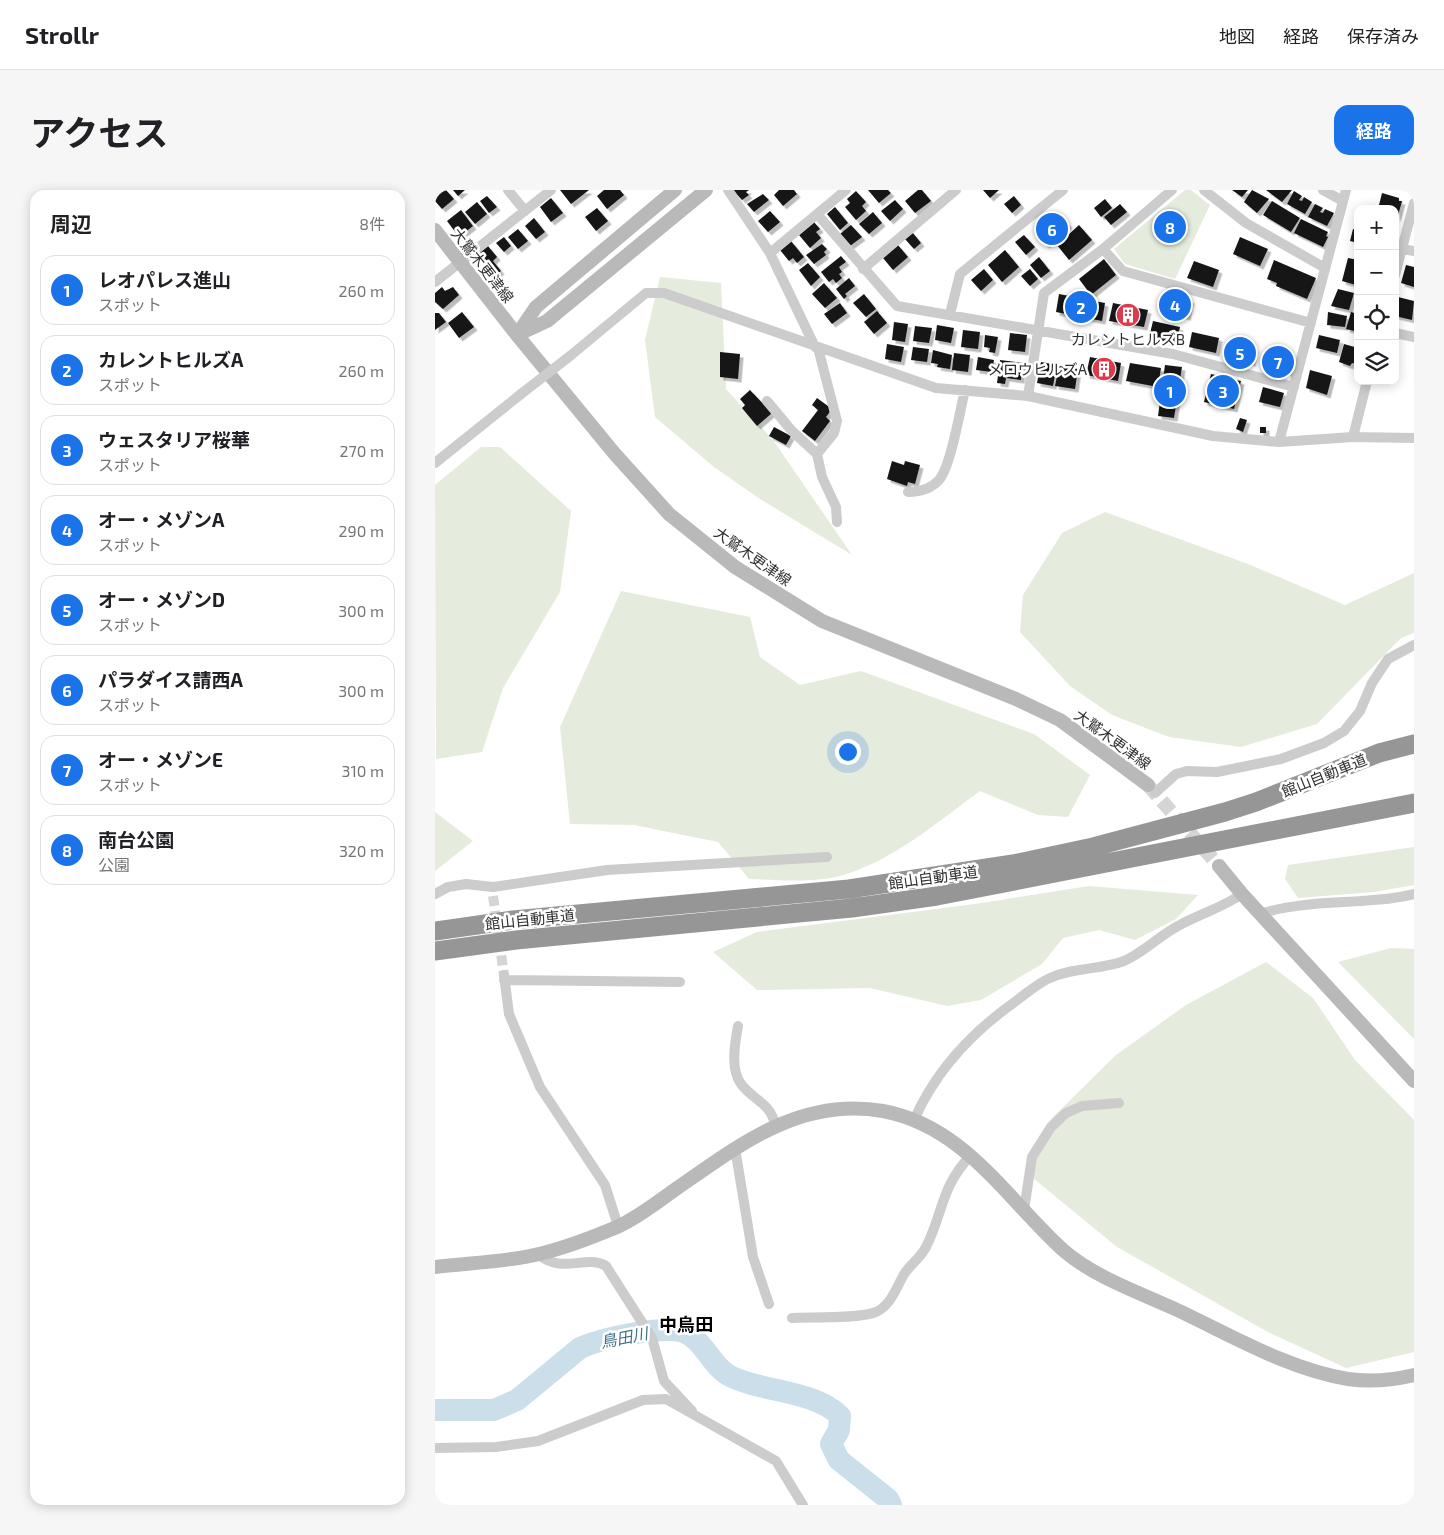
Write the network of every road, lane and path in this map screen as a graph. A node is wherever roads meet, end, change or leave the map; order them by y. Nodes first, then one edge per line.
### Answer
1 (508, 190) edge
2 (551, 190) edge
3 (675, 190) edge
4 (706, 190) edge
5 (729, 190) edge
6 (846, 190) edge
7 (956, 190) edge
8 (1063, 190) edge
9 (1172, 190) edge
10 (1204, 190) edge
11 (1323, 190) edge
12 (1346, 190) edge
13 (1343, 201) junction
14 (1414, 203) edge
15 (525, 211) junction
16 (817, 214) junction
17 (435, 230) edge
18 (1103, 249) junction
19 (1402, 249) junction
20 (1414, 251) edge
21 (770, 253) junction
22 (1399, 260) edge
23 (460, 262) junction
24 (1325, 268) junction
25 (863, 269) junction
26 (435, 282) edge
27 (950, 314) junction
28 (1311, 323) junction
29 (1038, 329) junction
30 (1399, 334) edge
31 (517, 335) junction
32 (1414, 337) edge
33 (816, 347) junction
34 (1366, 385) edge
35 (1294, 387) junction
36 (965, 390) junction
37 (1029, 396) junction
38 (767, 401) dead end
39 (1353, 437) junction
40 (1414, 438) edge
41 (1279, 442) junction
42 (817, 454) junction
43 (435, 463) edge
44 (908, 492) dead end
45 (837, 522) dead end
46 (1414, 645) edge
47 (1414, 744) edge
48 (1152, 789) joint
49 (1414, 803) edge
50 (827, 857) dead end
51 (1219, 866) tunnel mouth
52 (435, 894) edge
53 (1242, 894) junction
54 (1414, 894) edge
55 (1260, 914) junction
56 (435, 931) edge
57 (435, 951) edge
58 (680, 982) dead end
59 (738, 1026) dead end
60 (1414, 1081) edge
61 (1119, 1102) dead end
62 (914, 1120) junction
63 (775, 1125) junction
64 (735, 1148) junction
65 (971, 1155) junction
66 (1024, 1210) junction
67 (618, 1226) junction
68 (538, 1254) junction
69 (435, 1267) edge
70 (769, 1304) dead end
71 (792, 1318) dead end
72 (1414, 1375) edge
73 (697, 1417) junction
74 (435, 1448) edge
75 (803, 1505) edge

1 - 15 street
2 - 15 street
3 - 31 street
4 - 31 street
5 - 21 street
6 - 16 street
7 - 25 street
8 - 27 street
9 - 18 street
10 - 24 street
11 - 13 street
12 - 13 street
13 - 24 street
14 - 19 street
15 - 23 street
16 - 21 street
16 - 25 street
17 - 23 street, 大鷲木更津線
18 - 28 street
18 - 29 street
19 - 20 street
19 - 22 street
21 - 33 street
23 - 26 street
23 - 31 street, 大鷲木更津線
24 - 28 street
25 - 27 street
27 - 29 street
28 - 35 street
29 - 35 street
29 - 37 street
30 - 32 street
31 - 48 street, 大鷲木更津線
33 - 36 street
33 - 42 street
33 - 43 street, bridge
34 - 39 street
35 - 41 street
36 - 37 street
36 - 44 street
37 - 41 street
38 - 42 street
39 - 40 street
39 - 41 street
42 - 45 street
46 - 48 street
47 - 56 highway, 館山自動車道
49 - 57 highway, 館山自動車道
50 - 52 street
51 - 53 street
53 - 55 street
53 - 62 street
54 - 55 street
55 - 60 street
58 - 67 street
59 - 63 street
61 - 66 street
62 - 63 street
62 - 65 street
63 - 64 street
64 - 67 street
64 - 70 street
65 - 66 street
65 - 71 street
66 - 72 street
67 - 68 street
68 - 69 street
68 - 73 street
73 - 74 street
73 - 75 street

